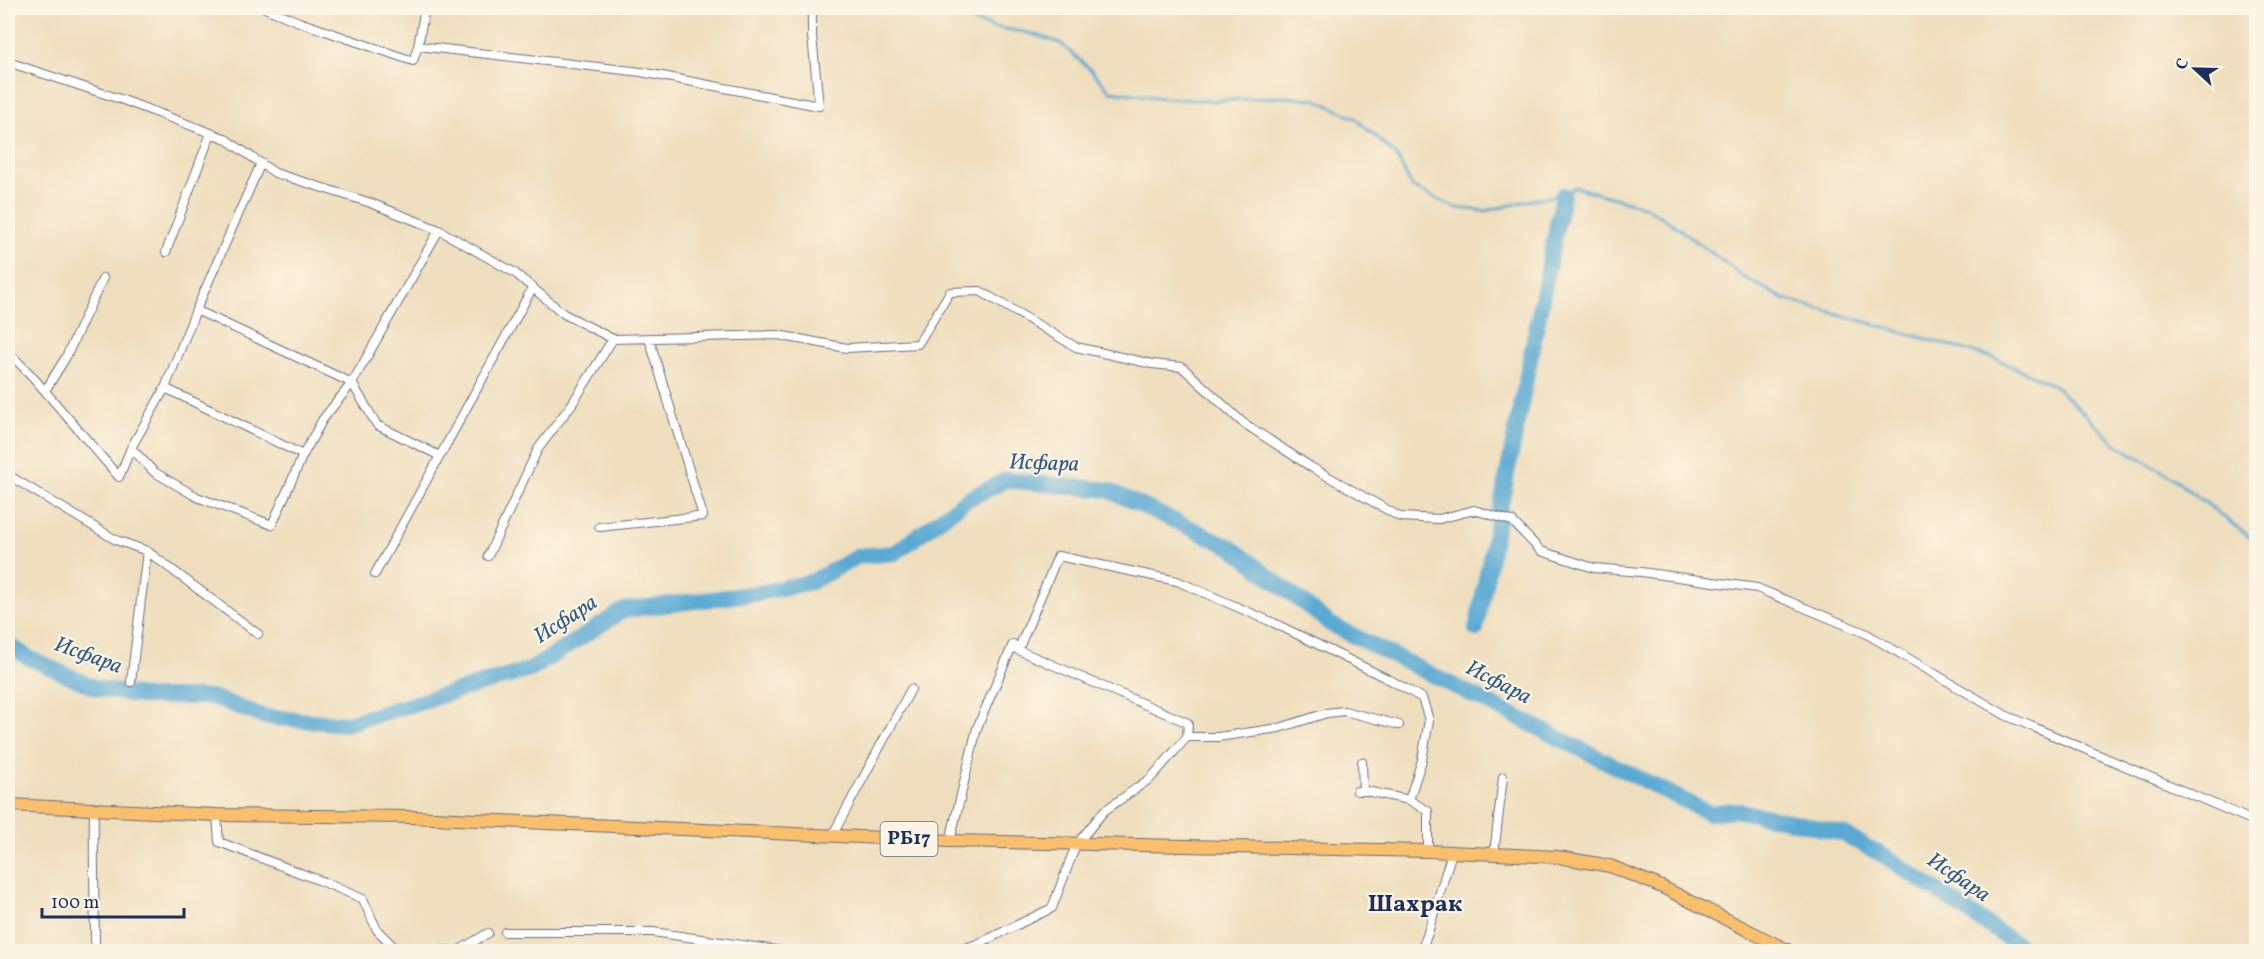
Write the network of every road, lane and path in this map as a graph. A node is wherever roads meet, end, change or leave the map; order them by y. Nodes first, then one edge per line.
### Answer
1 (265, 8) edge
2 (425, 8) edge
3 (812, 8) edge
4 (418, 46) junction
5 (8, 62) edge
6 (212, 133) junction
7 (261, 163) junction
8 (439, 230) junction
9 (166, 252) dead end
10 (103, 278) dead end
11 (533, 287) junction
12 (196, 310) junction
13 (649, 338) junction
14 (613, 339) junction
15 (8, 352) edge
16 (352, 383) junction
17 (165, 388) junction
18 (45, 391) junction
19 (131, 447) junction
20 (303, 455) junction
21 (440, 456) junction
22 (8, 475) edge
23 (599, 527) dead end
24 (147, 551) junction
25 (488, 556) dead end
26 (375, 574) dead end
27 (258, 634) dead end
28 (1018, 650) junction
29 (131, 682) dead end
30 (911, 689) dead end
31 (1399, 725) dead end
32 (1187, 737) junction
33 (1362, 762) dead end
34 (1503, 777) dead end
35 (1409, 800) junction
36 (8, 805) edge
37 (94, 811) junction
38 (217, 815) junction
39 (2256, 822) edge
40 (832, 836) junction
41 (950, 841) junction
42 (1076, 845) junction
43 (1428, 851) junction
44 (1452, 852) junction
45 (1494, 854) junction
46 (505, 932) dead end
47 (488, 933) dead end
48 (706, 939) junction
49 (396, 950) edge
50 (95, 951) edge
51 (717, 951) edge
52 (790, 951) edge
53 (956, 951) edge
54 (1420, 951) edge
55 (1791, 951) edge

1 - 4 street
2 - 4 street
3 - 4 street
5 - 6 street
6 - 7 street
6 - 9 street
7 - 8 street
7 - 12 street
8 - 11 street
8 - 16 street
10 - 18 street
11 - 14 street
11 - 21 street
12 - 16 street
12 - 17 street
13 - 14 street
13 - 23 street
13 - 39 street
14 - 25 street
15 - 18 street
16 - 20 street
16 - 21 street
17 - 19 street
17 - 20 street
18 - 19 street
19 - 20 street
21 - 26 street
22 - 24 street
24 - 27 street
24 - 29 street
28 - 32 street
28 - 35 street
28 - 41 street
30 - 40 street
31 - 32 street
32 - 42 street
33 - 35 street
34 - 45 street
35 - 43 street
36 - 37 main road, РБ17
37 - 38 main road, РБ17
37 - 50 street
38 - 40 main road, РБ17
38 - 49 street
40 - 41 main road, РБ17
41 - 42 main road, РБ17
42 - 43 main road, РБ17
42 - 53 street
43 - 44 main road, РБ17
44 - 45 main road, РБ17
44 - 54 street
45 - 55 main road, РБ17
46 - 48 street
47 - 49 street
48 - 51 street
48 - 52 street

